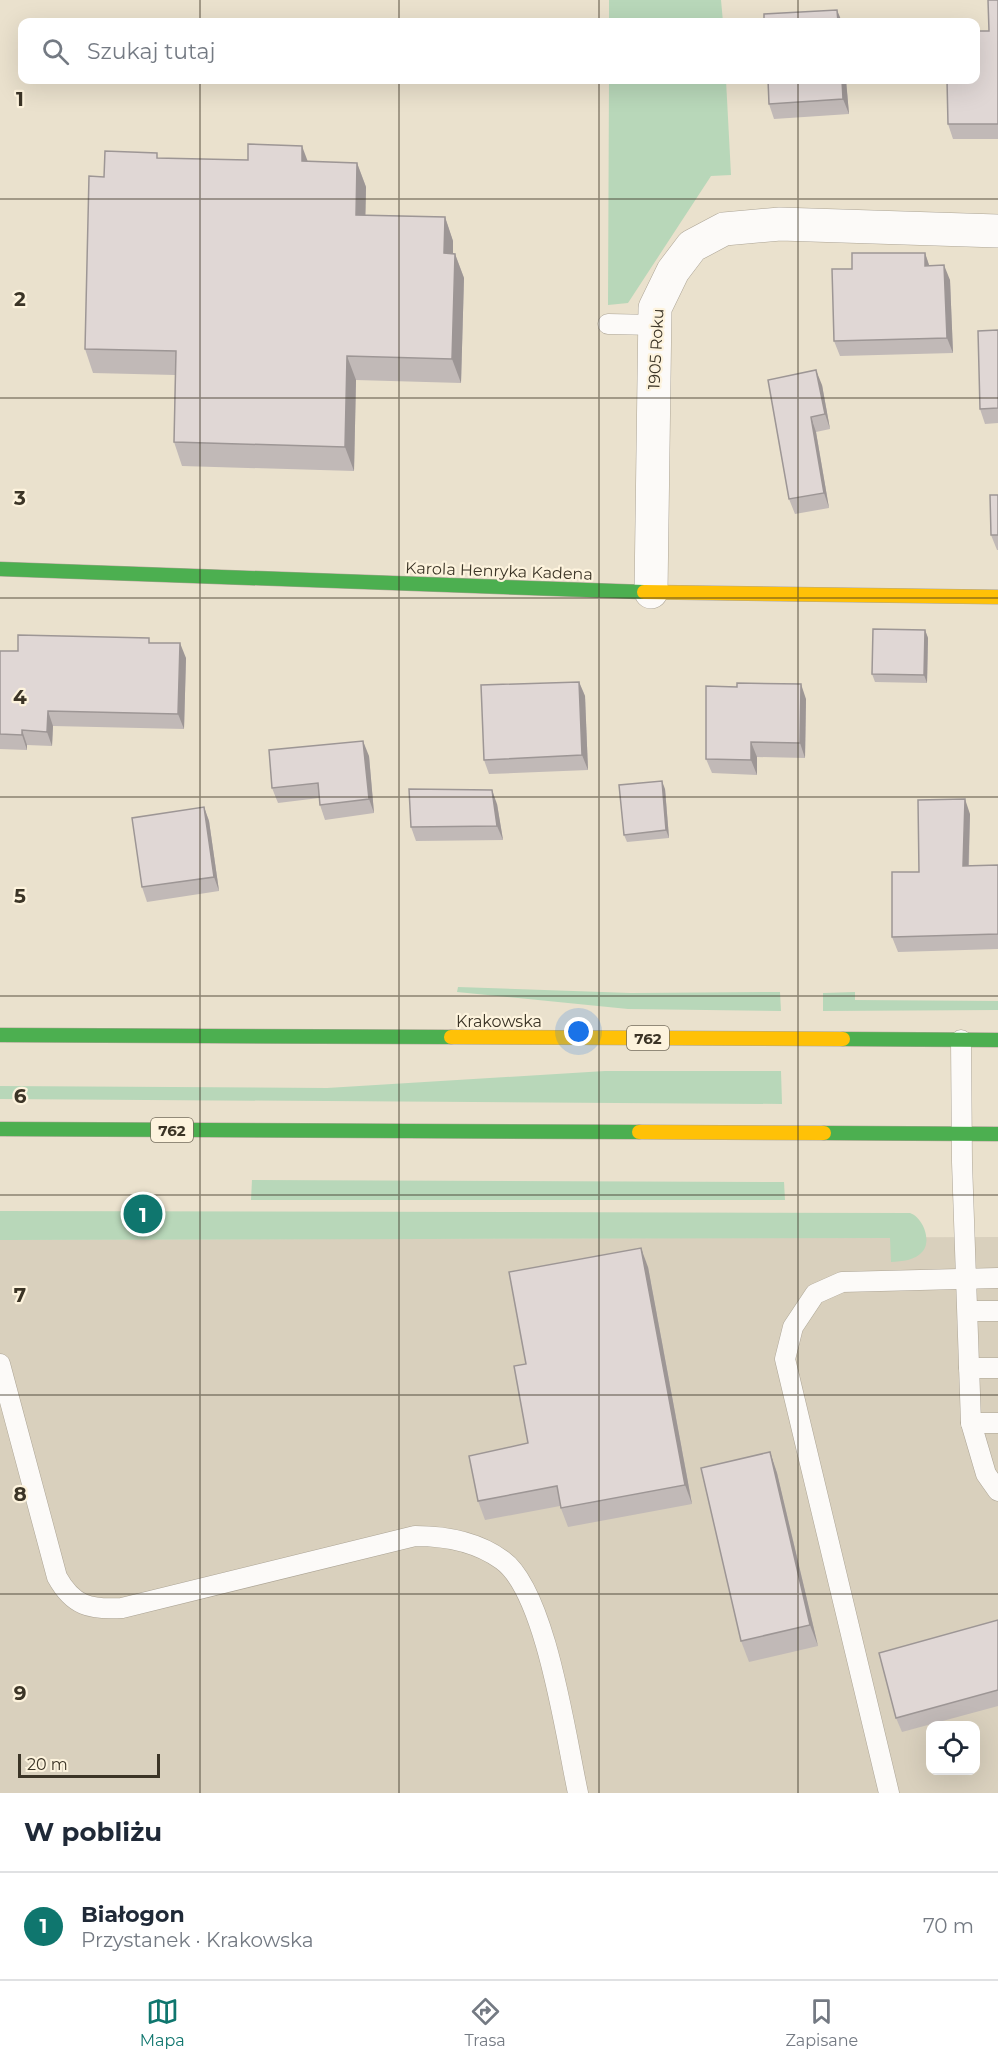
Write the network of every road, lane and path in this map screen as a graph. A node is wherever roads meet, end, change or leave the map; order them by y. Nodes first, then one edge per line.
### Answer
1 (998, 231) edge
2 (608, 324) dead end
3 (655, 325) junction
4 (0, 569) edge
5 (651, 592) junction
6 (998, 597) edge
7 (0, 1035) edge
8 (961, 1040) junction
9 (998, 1040) edge
10 (0, 1129) edge
11 (962, 1134) junction
12 (998, 1134) edge
13 (967, 1278) junction
14 (998, 1278) edge
15 (968, 1311) junction
16 (998, 1311) edge
17 (0, 1364) edge
18 (969, 1368) junction
19 (998, 1368) edge
20 (971, 1423) junction
21 (998, 1423) edge
22 (992, 1474) edge
23 (998, 1491) edge
24 (578, 1793) edge
25 (888, 1793) edge

1 - 3 street, 1905 Roku
2 - 3 lane
3 - 5 street, 1905 Roku
4 - 5 main road, Karola Henryka Kadena
5 - 6 main road, Karola Henryka Kadena
7 - 8 main road, Krakowska / 762
8 - 9 main road, Krakowska / 762
8 - 11 lane
10 - 11 main road, 762
11 - 12 main road, 762
11 - 13 lane
13 - 14 lane
13 - 15 lane
13 - 25 lane
15 - 16 lane
15 - 18 lane
17 - 24 lane
18 - 19 lane
18 - 20 lane
20 - 21 lane
20 - 22 lane
22 - 23 lane

